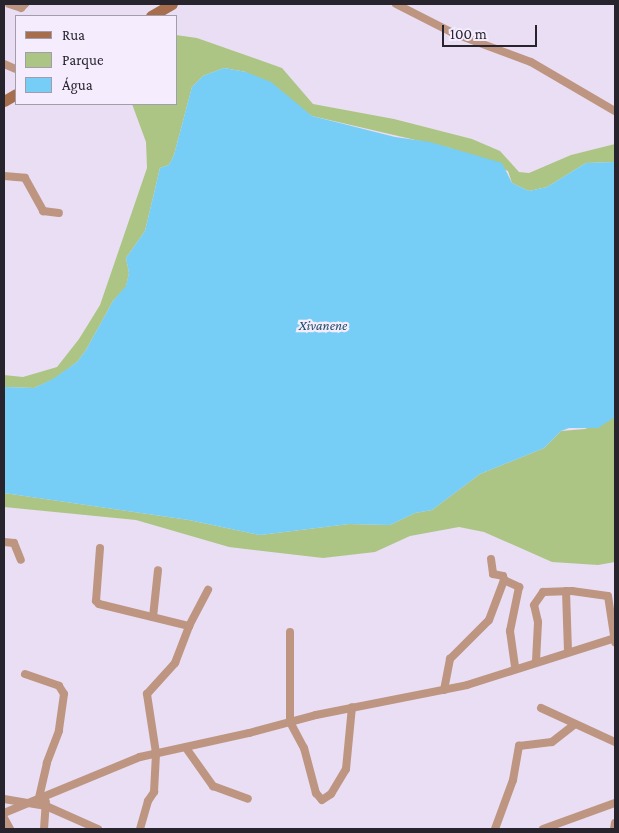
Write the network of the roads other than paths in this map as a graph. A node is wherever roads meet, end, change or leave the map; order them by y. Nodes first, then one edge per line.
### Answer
1 (10, 4) edge
2 (25, 4) edge
3 (172, 4) edge
4 (398, 4) edge
5 (158, 7) edge
6 (15, 95) edge
7 (4, 101) edge
8 (615, 111) edge
9 (4, 176) edge
10 (59, 213) dead end
11 (4, 542) edge
12 (100, 548) dead end
13 (491, 559) dead end
14 (21, 560) dead end
15 (158, 570) dead end
16 (504, 580) junction
17 (208, 590) dead end
18 (566, 591) junction
19 (153, 617) junction
20 (189, 626) junction
21 (290, 632) dead end
22 (615, 638) edge
23 (615, 642) edge
24 (568, 651) junction
25 (536, 661) junction
26 (515, 668) junction
27 (26, 674) dead end
28 (444, 690) junction
29 (352, 707) junction
30 (541, 708) dead end
31 (290, 722) junction
32 (574, 725) junction
33 (615, 742) edge
34 (186, 748) junction
35 (156, 753) junction
36 (42, 796) junction
37 (4, 799) edge
38 (248, 799) dead end
39 (29, 802) junction
40 (615, 803) edge
41 (46, 806) junction
42 (4, 813) edge
43 (4, 818) edge
44 (615, 823) edge
45 (571, 825) edge
46 (10, 829) edge
47 (44, 829) edge
48 (98, 829) edge
49 (140, 829) edge
50 (496, 829) edge
51 (543, 829) edge
52 (614, 829) edge

1 - 2 street
3 - 5 main road
4 - 8 street
6 - 7 main road
9 - 10 street
11 - 14 street
12 - 19 street
13 - 16 street
15 - 19 street
16 - 26 street
16 - 28 street
17 - 20 street
18 - 22 street
18 - 24 street
18 - 25 street
19 - 20 street
20 - 35 street
21 - 31 street
22 - 23 street
22 - 24 street
24 - 25 street
25 - 26 street
26 - 28 street
27 - 36 street
28 - 29 street
29 - 31 street
29 - 31 street
30 - 32 street
31 - 34 street
32 - 33 street
32 - 50 street
34 - 35 street
34 - 38 street
35 - 36 street
35 - 49 street
36 - 39 street
36 - 41 street
37 - 39 street
39 - 41 street
39 - 42 street
40 - 45 street
41 - 47 street
41 - 48 street
43 - 46 street
44 - 52 street
45 - 51 street

